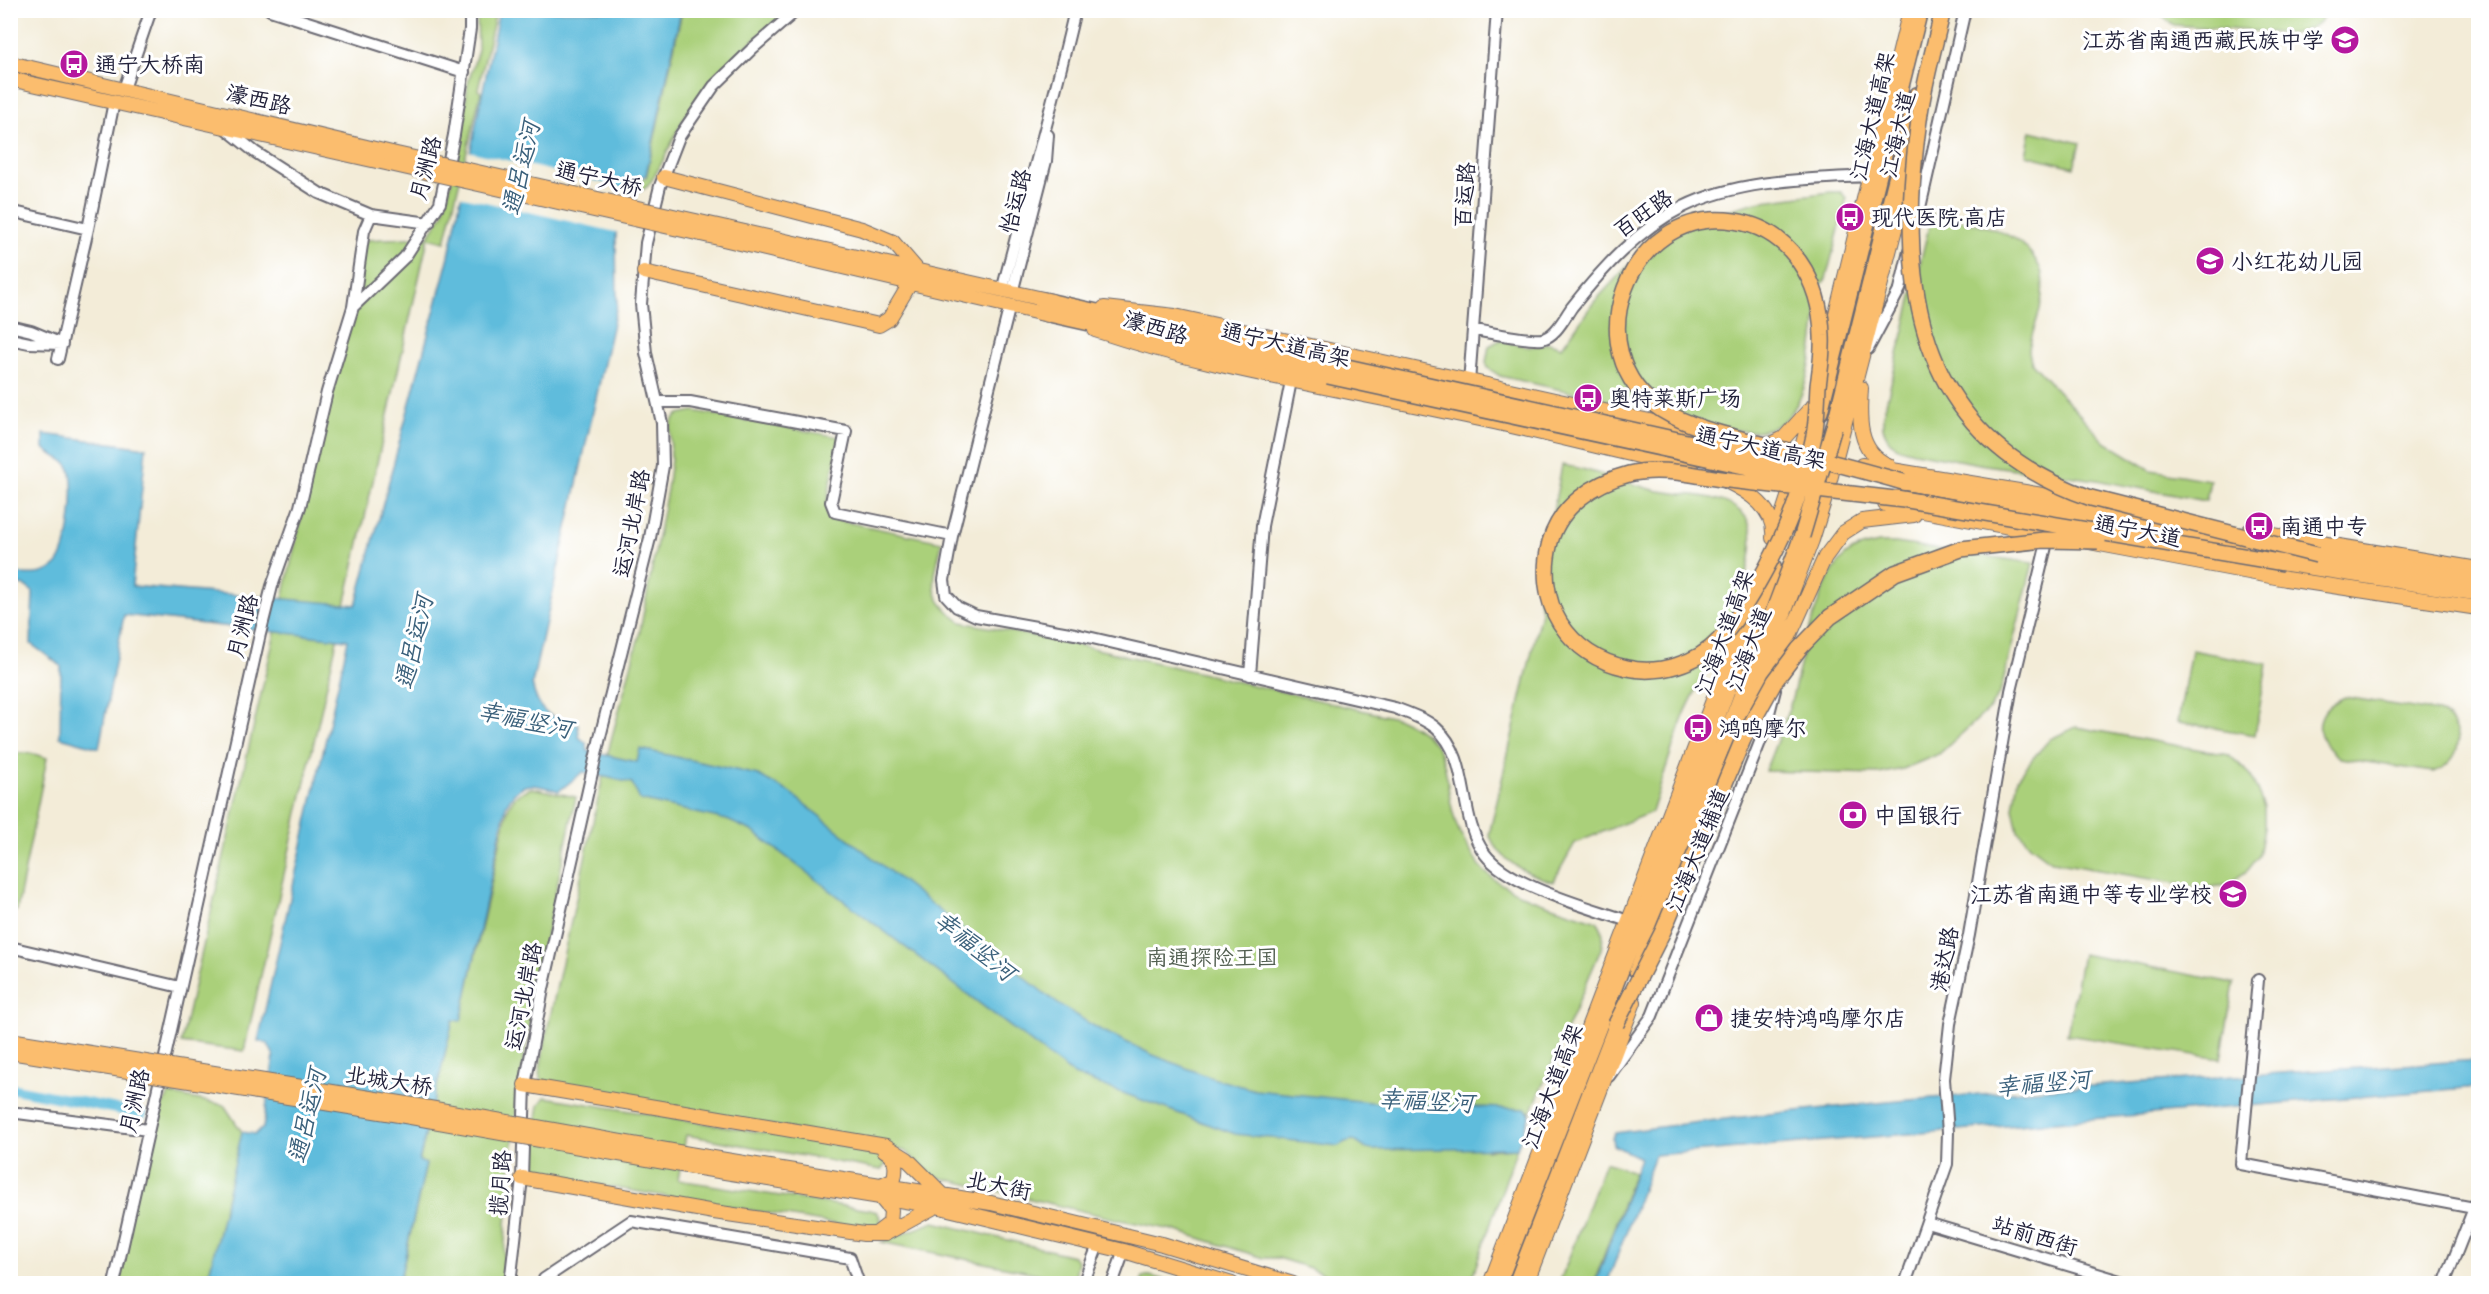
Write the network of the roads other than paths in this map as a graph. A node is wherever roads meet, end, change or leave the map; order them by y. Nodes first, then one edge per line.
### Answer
1 (151, 10) edge
2 (270, 10) edge
3 (470, 10) edge
4 (797, 10) edge
5 (1075, 10) edge
6 (1497, 10) edge
7 (1910, 10) edge
8 (1920, 10) edge
9 (1936, 10) edge
10 (1943, 10) edge
11 (1948, 10) edge
12 (1965, 10) edge
13 (10, 63) edge
14 (464, 72) junction
15 (10, 79) edge
16 (124, 89) junction
17 (114, 102) junction
18 (222, 126) junction
19 (391, 158) junction
20 (1871, 176) junction
21 (664, 177) junction
22 (10, 211) edge
23 (371, 215) junction
24 (429, 224) junction
25 (88, 229) junction
26 (725, 233) joint
27 (644, 272) junction
28 (915, 277) junction
29 (1008, 296) junction
30 (1042, 306) junction
31 (353, 307) junction
32 (10, 326) edge
33 (1474, 330) junction
34 (10, 339) edge
35 (62, 344) junction
36 (58, 359) dead end
37 (1862, 360) junction
38 (1329, 369) junction
39 (1292, 381) junction
40 (1469, 383) junction
41 (1814, 401) junction
42 (658, 402) junction
43 (1815, 434) junction
44 (1767, 446) junction
45 (1800, 453) junction
46 (1836, 460) junction
47 (1708, 472) junction
48 (1908, 478) junction
49 (1791, 488) junction
50 (1826, 495) junction
51 (1904, 500) junction
52 (1955, 516) junction
53 (1788, 524) junction
54 (2049, 534) junction
55 (952, 536) junction
56 (1772, 544) junction
57 (2317, 555) junction
58 (2284, 563) junction
59 (2478, 569) edge
60 (2478, 580) edge
61 (2478, 593) edge
62 (1786, 608) junction
63 (2478, 608) edge
64 (1789, 637) junction
65 (1250, 675) junction
66 (1746, 713) junction
67 (1628, 921) junction
68 (10, 947) edge
69 (2258, 980) dead end
70 (180, 987) junction
71 (1616, 1024) junction
72 (10, 1040) edge
73 (10, 1052) edge
74 (525, 1085) junction
75 (1600, 1090) junction
76 (10, 1112) edge
77 (148, 1130) junction
78 (872, 1143) junction
79 (688, 1160) junction
80 (522, 1178) junction
81 (880, 1191) junction
82 (939, 1200) junction
83 (2476, 1203) edge
84 (1927, 1223) junction
85 (875, 1234) junction
86 (1098, 1245) junction
87 (1124, 1251) junction
88 (114, 1284) edge
89 (510, 1284) edge
90 (544, 1284) edge
91 (859, 1284) edge
92 (1083, 1284) edge
93 (1112, 1284) edge
94 (1232, 1284) edge
95 (1293, 1284) edge
96 (1490, 1284) edge
97 (1498, 1284) edge
98 (1516, 1284) edge
99 (1526, 1284) edge
100 (1905, 1284) edge
101 (2132, 1284) edge
102 (2444, 1284) edge

1 - 16 street
2 - 14 street
3 - 14 street, 月洲路
4 - 21 street, 运河北岸路
5 - 29 street, 怡运路
6 - 33 street, 百运路
7 - 20 main road, 江海大道
8 - 43 highway, 江海大道高架, bridge
9 - 71 highway, 江海大道高架, bridge
10 - 57 highway, bridge
11 - 37 main road, 江海大道
12 - 37 street
13 - 16 main road, 濠西路
14 - 24 street, 月洲路
15 - 17 main road, 濠西路
16 - 19 main road, 濠西路
17 - 18 main road, 濠西路
17 - 25 street
18 - 19 main road, 濠西路
18 - 23 street
19 - 26 main road, 通宁大桥, bridge
20 - 33 street, 百旺路
20 - 41 main road, 江海大道
21 - 27 street, 运河北岸路
21 - 28 main road
22 - 25 street
23 - 24 street
23 - 31 street
24 - 31 street, 月洲路
25 - 35 street
26 - 28 main road, 濠西路
27 - 28 main road
27 - 42 street, 运河北岸路
28 - 29 main road, 濠西路
29 - 30 main road, 濠西路
29 - 55 street, 怡运路
30 - 38 highway, 通宁大道高架
30 - 39 main road, 濠西路
30 - 40 main road, 濠西路
31 - 70 street, 月洲路
32 - 35 street
33 - 40 street, 百运路
34 - 35 street
35 - 36 street
37 - 46 main road, 江海大道
37 - 48 main road
38 - 48 highway, 通宁大道高架, bridge
38 - 51 highway, 通宁大道高架, bridge
39 - 47 main road, 濠西路
39 - 65 street
40 - 44 main road, 濠西路
41 - 44 main road
41 - 45 main road, 江海大道
42 - 55 street
42 - 74 street, 运河北岸路
43 - 48 highway, bridge
43 - 53 highway, 江海大道高架, bridge
44 - 45 main road, 濠西路
45 - 46 main road, 通宁大道
45 - 49 main road, 江海大道
46 - 48 main road, 通宁大道
46 - 50 main road, 江海大道
47 - 49 main road, 濠西路
47 - 56 main road
48 - 57 highway, 通宁大道高架, bridge
48 - 59 main road, 通宁大道
49 - 50 main road, 通宁大道
49 - 56 main road, 江海大道
50 - 52 main road, 通宁大道
50 - 62 main road, 江海大道
51 - 53 highway, bridge
51 - 58 highway, 通宁大道高架, bridge
52 - 54 main road, 通宁大道
52 - 64 main road
53 - 97 highway, 江海大道高架, bridge
54 - 63 main road, 通宁大道
54 - 84 street, 港达路
55 - 65 street, 怡运路
56 - 67 main road, 江海大道
57 - 60 highway, 通宁大道高架
58 - 61 highway, 通宁大道高架
58 - 71 highway, bridge
62 - 64 street, 江海大道辅道
62 - 66 main road, 江海大道
64 - 66 main road
64 - 75 street, 江海大道辅道
65 - 67 street
66 - 75 main road, 江海大道
67 - 96 main road, 江海大道
68 - 70 street
69 - 83 street
70 - 77 street, 月洲路
71 - 98 highway, 江海大道高架
72 - 79 main road, 北城大桥, bridge
73 - 79 main road, 北城大桥, bridge
74 - 78 main road
74 - 80 street, 揽月路
75 - 99 main road, 江海大道
76 - 77 street
77 - 88 street, 月洲路
78 - 81 main road
78 - 82 main road
79 - 81 main road, 北大街
80 - 85 main road
80 - 89 street, 揽月路
81 - 82 main road, 北大街
81 - 85 main road
82 - 85 main road
82 - 86 main road, 北大街
82 - 95 main road, 北大街
83 - 102 street
84 - 100 street, 港达路
84 - 101 street, 站前西街
86 - 87 main road, 北大街
86 - 92 street
87 - 93 street
87 - 94 main road, 北大街
90 - 91 street

